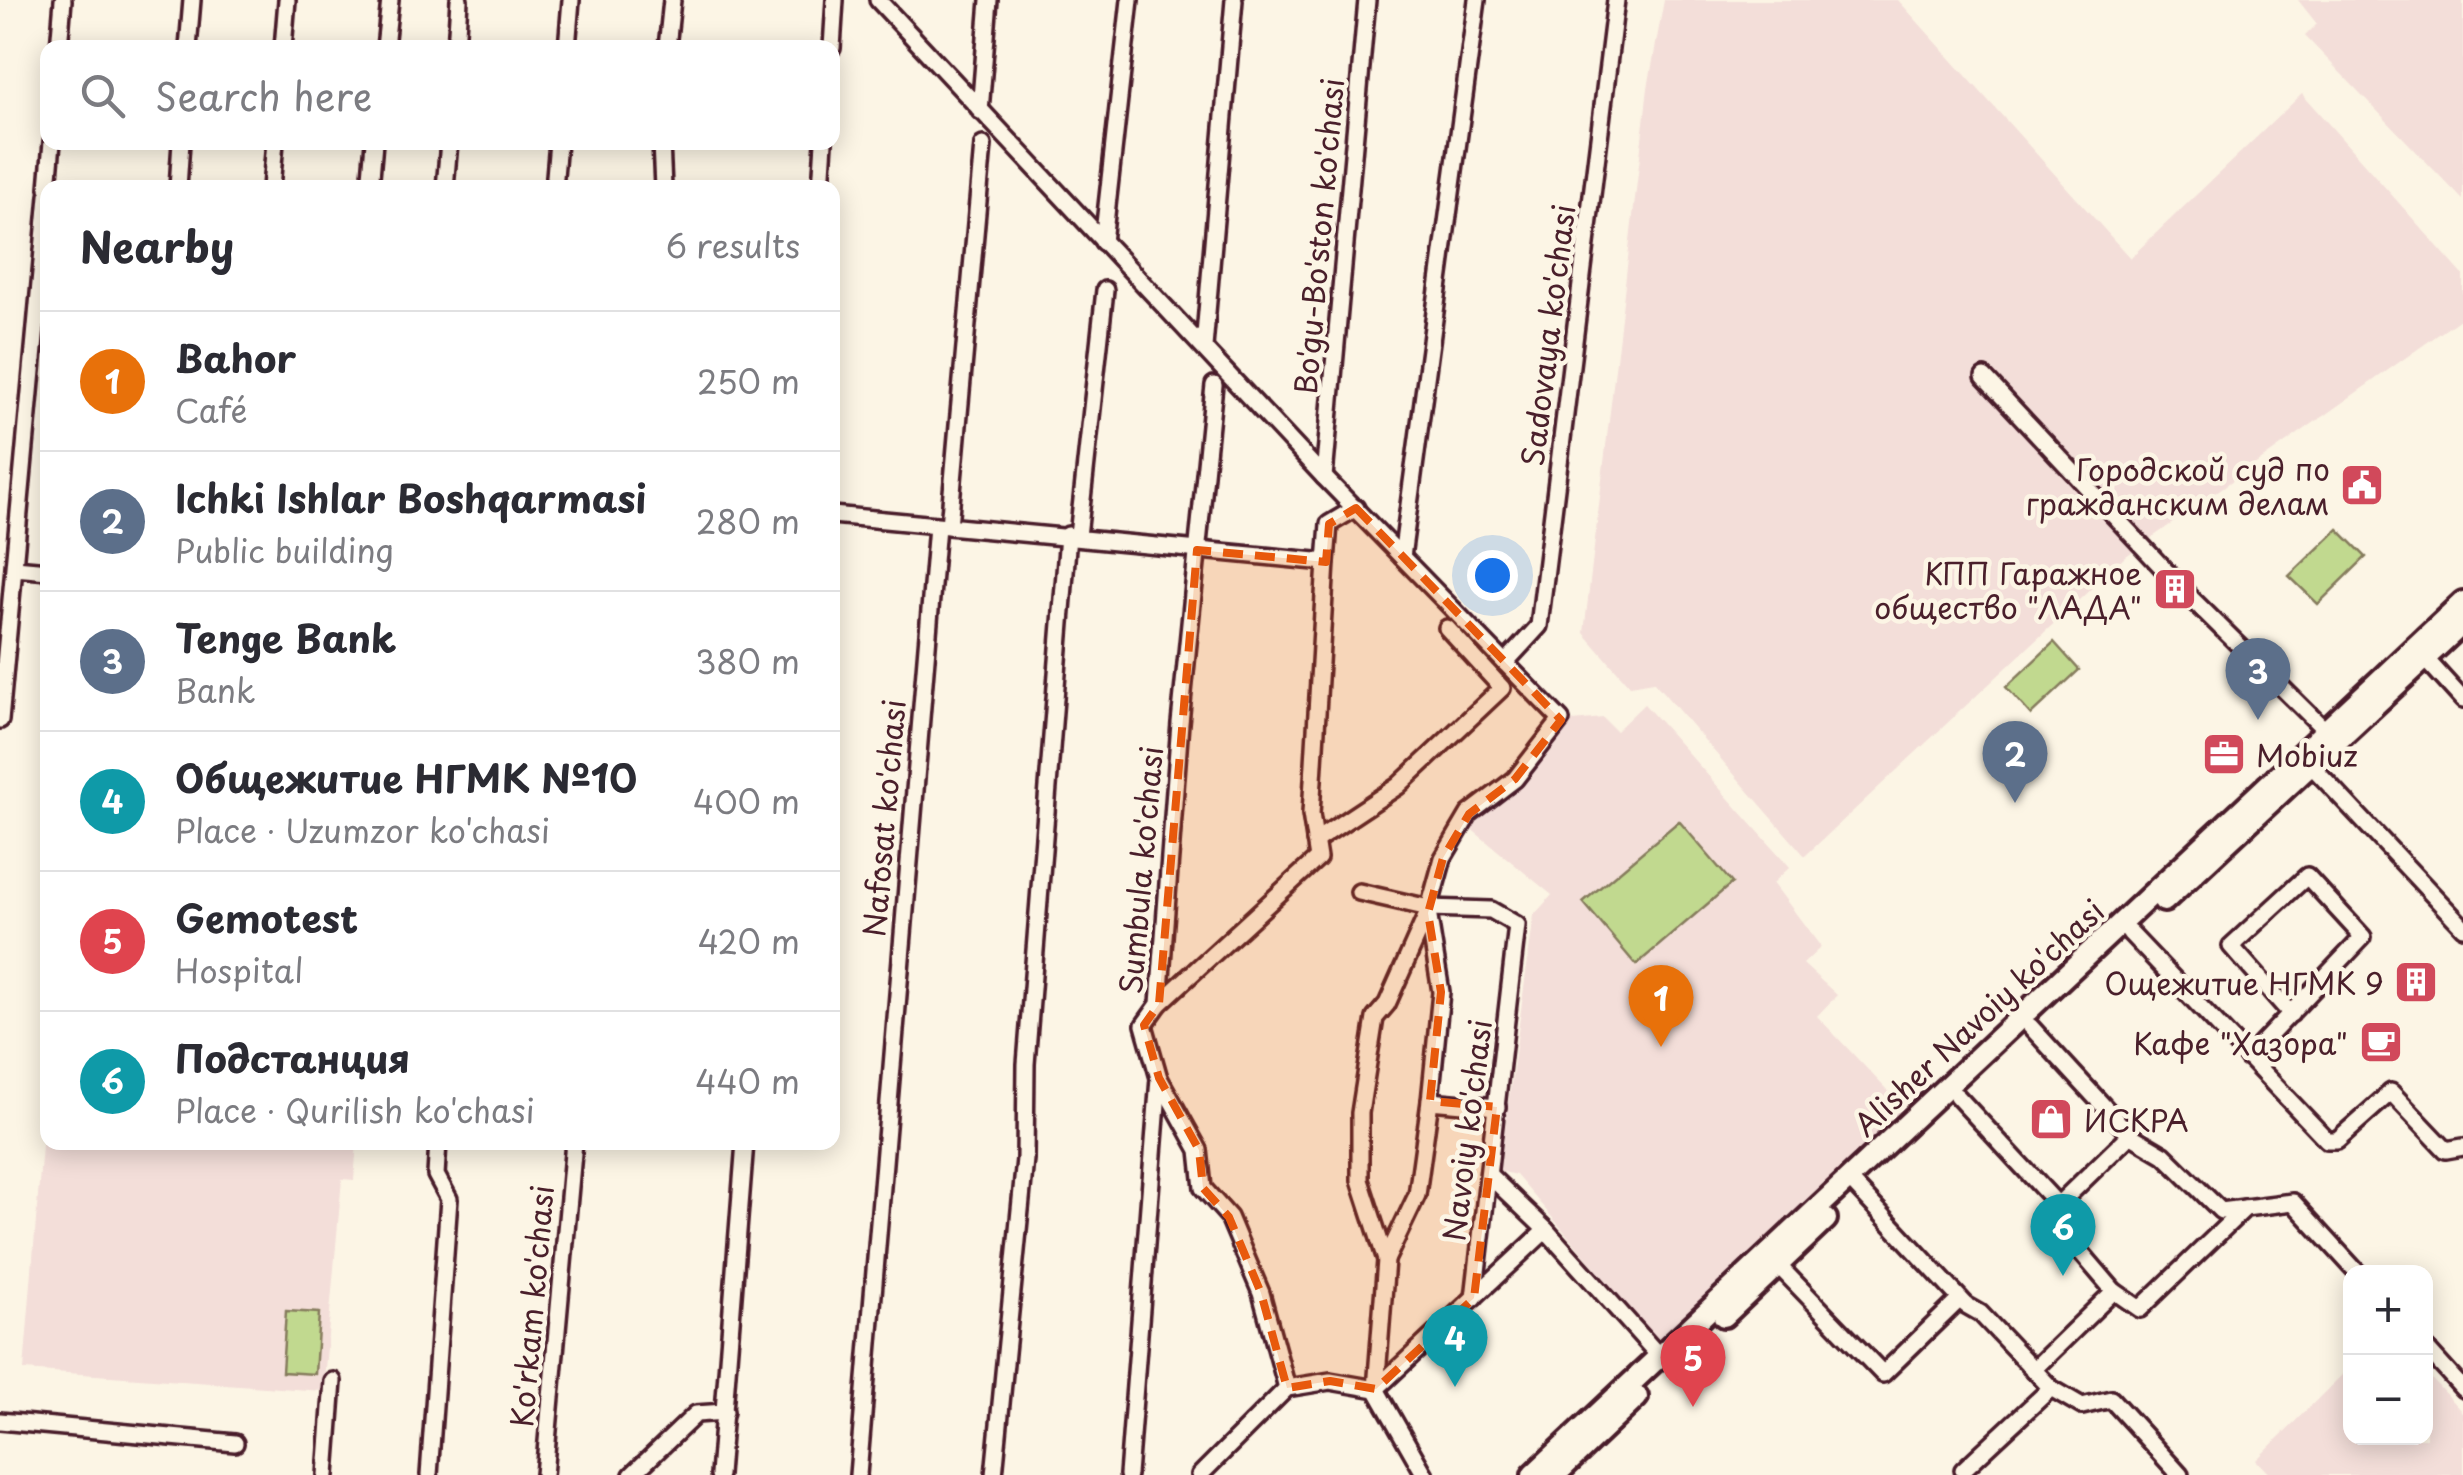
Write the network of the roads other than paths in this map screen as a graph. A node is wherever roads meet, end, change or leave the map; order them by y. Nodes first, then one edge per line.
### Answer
1 (63, 0) edge
2 (192, 0) edge
3 (287, 0) edge
4 (390, 0) edge
5 (460, 0) edge
6 (571, 0) edge
7 (672, 0) edge
8 (835, 0) edge
9 (878, 0) edge
10 (989, 0) edge
11 (1130, 0) edge
12 (1234, 0) edge
13 (1367, 0) edge
14 (1477, 0) edge
15 (1616, 0) edge
16 (60, 40) edge
17 (189, 40) edge
18 (284, 40) edge
19 (385, 40) edge
20 (457, 40) edge
21 (567, 40) edge
22 (667, 40) edge
23 (832, 40) edge
24 (980, 111) junction
25 (983, 146) dead end
26 (51, 150) edge
27 (180, 150) edge
28 (274, 150) edge
29 (373, 150) edge
30 (448, 150) edge
31 (557, 150) edge
32 (662, 150) edge
33 (823, 150) edge
34 (49, 180) edge
35 (179, 180) edge
36 (272, 180) edge
37 (371, 180) edge
38 (446, 180) edge
39 (555, 180) edge
40 (664, 180) edge
41 (822, 180) edge
42 (1104, 242) junction
43 (1104, 290) dead end
44 (1204, 347) junction
45 (1984, 377) dead end
46 (1214, 384) dead end
47 (39, 408) edge
48 (1324, 477) junction
49 (1356, 508) junction
50 (840, 516) edge
51 (943, 526) junction
52 (1073, 535) junction
53 (1197, 550) junction
54 (1402, 556) junction
55 (1326, 562) junction
56 (16, 568) junction
57 (40, 570) edge
58 (2463, 602) edge
59 (2463, 623) edge
60 (1447, 628) dead end
61 (2425, 658) junction
62 (1504, 663) junction
63 (2463, 700) edge
64 (0, 720) edge
65 (2330, 735) junction
66 (2311, 764) junction
67 (1316, 841) junction
68 (1359, 892) dead end
69 (1428, 910) junction
70 (2463, 928) edge
71 (2130, 933) junction
72 (1159, 1004) junction
73 (2291, 1014) junction
74 (2030, 1026) junction
75 (2248, 1058) junction
76 (1159, 1078) junction
77 (1957, 1096) junction
78 (1430, 1101) junction
79 (1497, 1106) junction
80 (2130, 1135) junction
81 (2463, 1148) edge
82 (438, 1150) edge
83 (573, 1150) edge
84 (744, 1150) edge
85 (1490, 1176) junction
86 (1854, 1184) junction
87 (2058, 1205) junction
88 (2245, 1208) junction
89 (1546, 1230) junction
90 (1386, 1260) junction
91 (1773, 1261) junction
92 (2351, 1265) edge
93 (2114, 1290) junction
94 (1474, 1298) junction
95 (1960, 1298) junction
96 (2432, 1355) edge
97 (1660, 1357) junction
98 (2034, 1370) junction
99 (334, 1382) dead end
100 (1287, 1388) junction
101 (2052, 1388) junction
102 (1376, 1389) junction
103 (2463, 1389) edge
104 (725, 1412) junction
105 (0, 1421) edge
106 (235, 1444) dead end
107 (1970, 1470) edge
108 (326, 1475) edge
109 (430, 1475) edge
110 (544, 1475) edge
111 (632, 1475) edge
112 (719, 1475) edge
113 (858, 1475) edge
114 (994, 1475) edge
115 (1128, 1475) edge
116 (1200, 1475) edge
117 (1425, 1475) edge
118 (1532, 1475) edge
119 (1555, 1475) edge
120 (2180, 1475) edge

1 - 16 street
2 - 17 street
3 - 18 street
4 - 19 street
5 - 20 street
6 - 21 street
7 - 22 street
8 - 23 street
9 - 24 street
10 - 24 street
11 - 42 street
12 - 44 street
13 - 48 street, Bo'gu-Bo'ston ko'chasi
14 - 54 street
15 - 62 street, Sadovaya ko'chasi
24 - 42 street
25 - 51 street, Nafosat ko'chasi
26 - 34 street
27 - 35 street
28 - 36 street
29 - 37 street
30 - 38 street
31 - 39 street
32 - 40 street
33 - 41 street
42 - 44 street
43 - 52 street
44 - 48 street
45 - 65 street
46 - 53 street, Sumbula ko'chasi
47 - 56 street
48 - 49 street
49 - 54 street
49 - 55 street
50 - 51 street
51 - 52 street
51 - 113 street, Nafosat ko'chasi
52 - 53 street
52 - 114 street
53 - 55 street
53 - 72 street, Sumbula ko'chasi
54 - 62 street
55 - 67 street
56 - 57 street
56 - 64 street
58 - 65 main road, Alisher Navoiy ko'chasi
59 - 61 main road, Alisher Navoiy ko'chasi
60 - 67 street
61 - 63 street
61 - 65 main road, Alisher Navoiy ko'chasi
62 - 69 street
65 - 66 main road, Alisher Navoiy ko'chasi
65 - 86 main road, Alisher Navoiy ko'chasi
66 - 70 street
66 - 71 main road, Alisher Navoiy ko'chasi
67 - 72 street
68 - 69 street
69 - 78 street, Navoiy ko'chasi
69 - 79 street, Navoiy ko'chasi
69 - 90 street
71 - 74 main road, Alisher Navoiy ko'chasi
71 - 75 street
72 - 76 street, Sumbula ko'chasi
73 - 73 street
73 - 75 street
74 - 77 main road, Alisher Navoiy ko'chasi
74 - 80 street
75 - 81 street
76 - 100 street
76 - 115 street, Sumbula ko'chasi
77 - 86 main road, Alisher Navoiy ko'chasi
77 - 87 street
78 - 79 street
78 - 90 street, Navoiy ko'chasi
79 - 85 street, Navoiy ko'chasi
80 - 87 street
80 - 88 street
82 - 109 street
83 - 110 street, Ko'rkam ko'chasi
84 - 104 street
85 - 89 street
85 - 94 street, Navoiy ko'chasi
86 - 91 main road, Alisher Navoiy ko'chasi
86 - 95 street
87 - 93 street
88 - 92 street
88 - 93 street
89 - 94 street
89 - 97 street
90 - 102 street
91 - 95 street
91 - 97 main road, Alisher Navoiy ko'chasi
91 - 119 main road, Alisher Navoiy ko'chasi
93 - 98 street
94 - 102 street
95 - 98 street
96 - 103 street
97 - 118 main road, Alisher Navoiy ko'chasi
98 - 101 street
99 - 108 street
100 - 102 street
100 - 116 street
101 - 107 street
101 - 120 street
102 - 117 street
104 - 111 street
104 - 112 street
105 - 106 street

